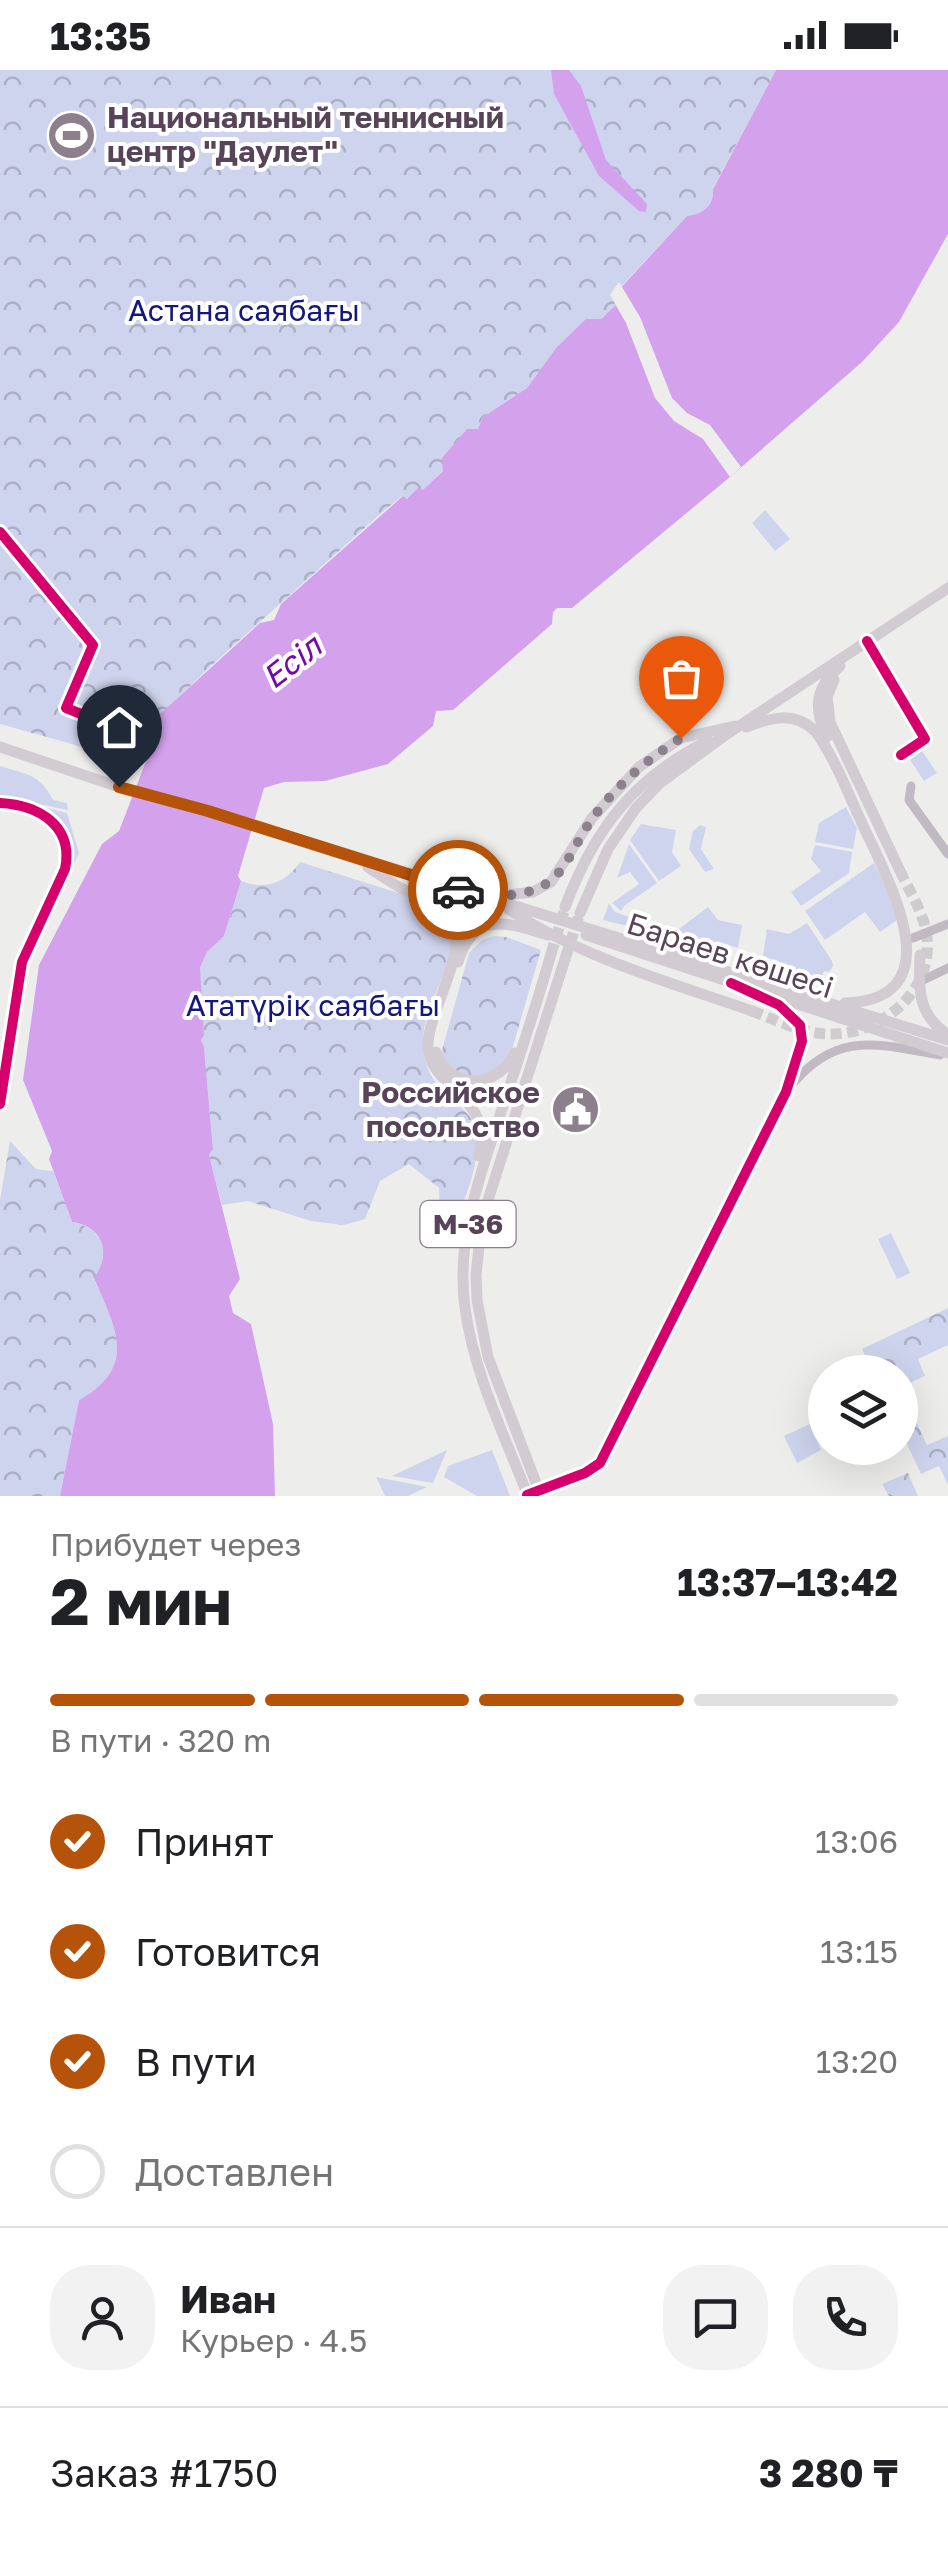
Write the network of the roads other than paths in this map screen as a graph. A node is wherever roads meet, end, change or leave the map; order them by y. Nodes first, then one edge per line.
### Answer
1 (0, 532) edge
2 (948, 588) edge
3 (867, 641) junction
4 (850, 657) junction
5 (104, 723) dead end
6 (739, 726) junction
7 (724, 736) junction
8 (0, 747) edge
9 (901, 755) dead end
10 (911, 786) dead end
11 (0, 803) edge
12 (948, 854) edge
13 (352, 857) junction
14 (901, 873) tunnel mouth
15 (484, 898) junction
16 (498, 902) junction
17 (565, 907) tunnel mouth
18 (580, 913) tunnel mouth
19 (948, 924) edge
20 (548, 936) junction
21 (916, 938) junction
22 (581, 947) junction
23 (627, 950) junction
24 (551, 954) tunnel mouth
25 (565, 960) tunnel mouth
26 (948, 968) edge
27 (920, 982) junction
28 (731, 983) junction
29 (835, 1004) junction
30 (752, 1011) tunnel mouth
31 (531, 1023) junction
32 (948, 1037) edge
33 (948, 1055) edge
34 (2, 1084) edge
35 (786, 1092) junction
36 (0, 1104) edge
37 (465, 1240) junction
38 (534, 1494) edge

1 - 5 street
2 - 3 main road
3 - 4 main road
3 - 6 main road
3 - 9 street
4 - 14 main road
4 - 21 main road
6 - 7 main road
6 - 15 main road
6 - 17 main road
7 - 18 main road
7 - 21 main road
8 - 13 main road
10 - 12 street
11 - 34 street
13 - 15 main road
13 - 37 main road
15 - 16 main road
16 - 20 main road
16 - 23 main road, Бараев көшесі
16 - 29 main road, Бараев көшесі
19 - 21 street
20 - 22 main road
20 - 31 main road
21 - 27 main road
21 - 29 main road
22 - 23 main road
22 - 30 main road
23 - 28 main road, Бараев көшесі
24 - 31 main road, M-36
25 - 38 main road, M-36
26 - 27 street
27 - 32 main road
28 - 33 main road, Бараев көшесі
28 - 35 street
29 - 32 main road, Бараев көшесі
31 - 37 main road, M-36
33 - 35 street
34 - 36 street
35 - 38 street
37 - 38 main road, M-36

